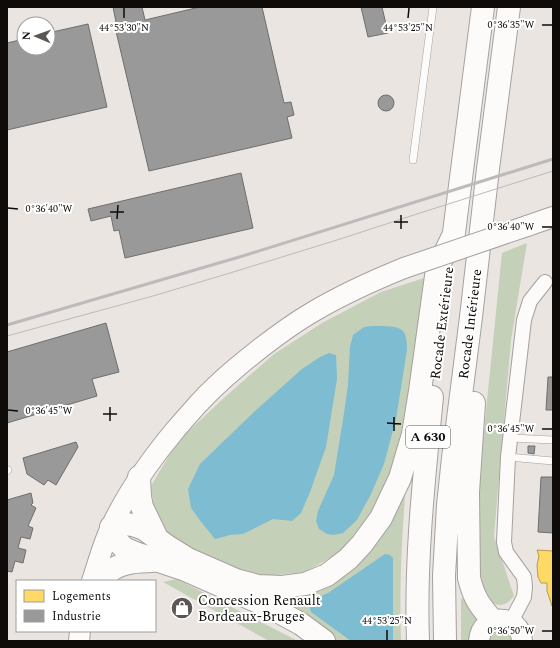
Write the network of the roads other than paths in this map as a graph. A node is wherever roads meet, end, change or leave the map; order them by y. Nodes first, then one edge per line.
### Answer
1 (433, 7) edge
2 (483, 7) edge
3 (509, 7) edge
4 (413, 160) dead end
5 (553, 218) edge
6 (454, 234) junction
7 (545, 282) dead end
8 (471, 317) junction
9 (511, 438) junction
10 (553, 440) edge
11 (508, 457) junction
12 (553, 461) edge
13 (139, 477) junction
14 (111, 527) junction
15 (157, 538) junction
16 (160, 561) junction
17 (92, 580) edge
18 (103, 580) edge
19 (516, 632) edge
20 (324, 641) edge
21 (418, 641) edge
22 (445, 641) edge
23 (479, 641) edge

1 - 4 lane
2 - 6 highway, Rocade Extérieure / A 630
3 - 8 highway, Rocade Intérieure / A 630
5 - 13 main road, bridge
6 - 15 highway
6 - 21 highway, Rocade Extérieure / A 630
7 - 9 street
8 - 19 highway
8 - 22 highway, Rocade Intérieure / A 630
9 - 10 lane
9 - 11 street
11 - 12 lane
11 - 19 street
13 - 14 main road
13 - 15 highway
14 - 15 highway
14 - 16 highway
14 - 17 main road
16 - 18 highway
16 - 20 highway
19 - 23 main road

